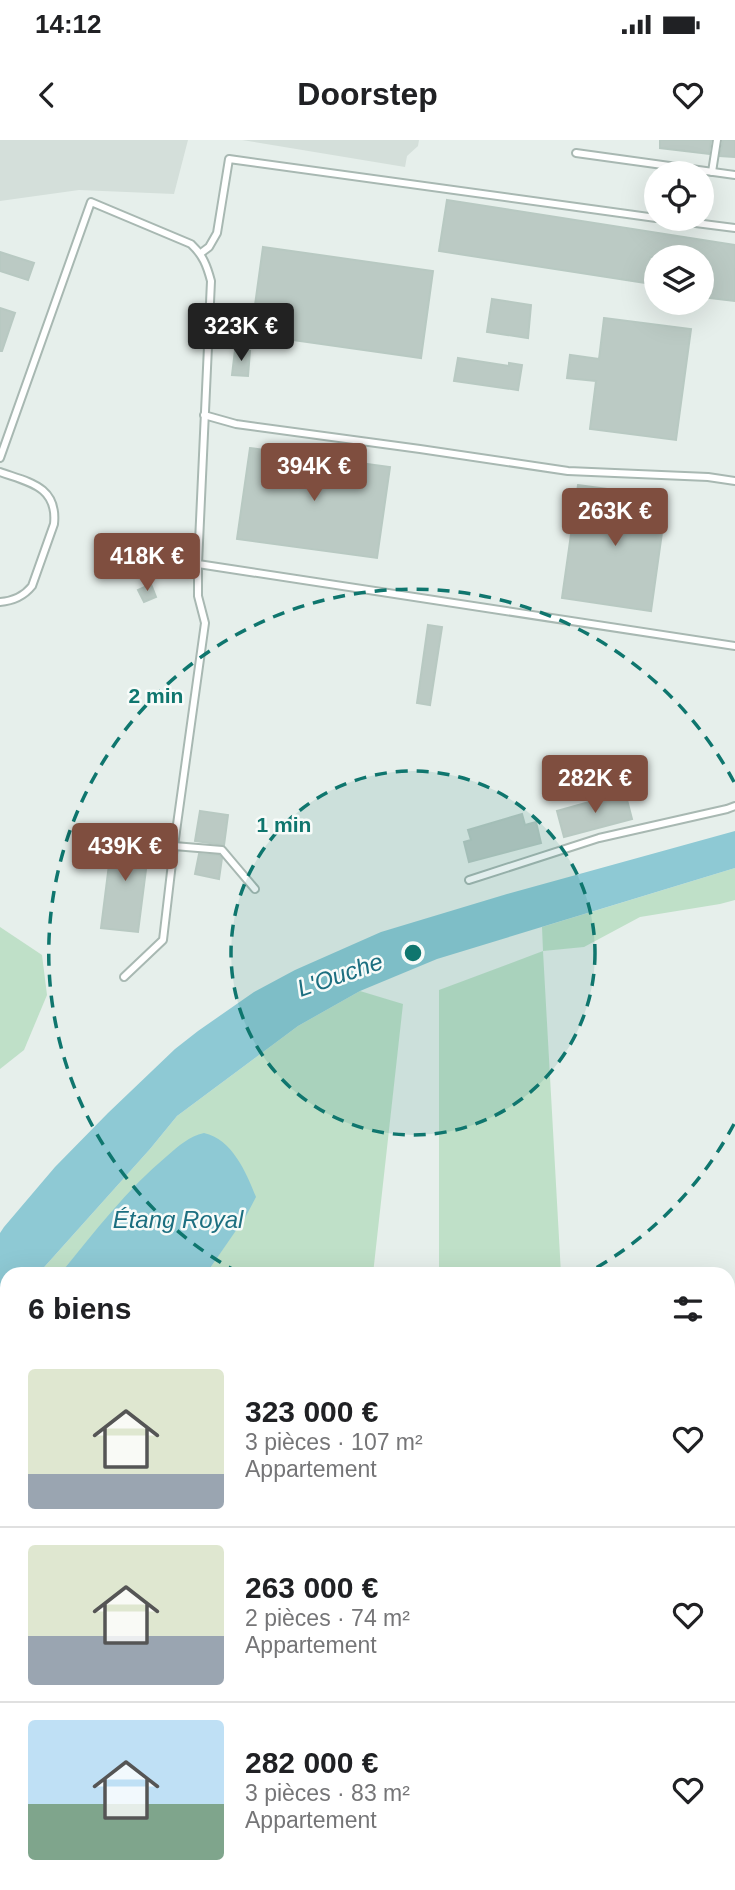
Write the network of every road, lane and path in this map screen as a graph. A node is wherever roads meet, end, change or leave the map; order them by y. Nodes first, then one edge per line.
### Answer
1 (717, 140) edge
2 (576, 153) dead end
3 (714, 161) edge
4 (644, 162) edge
5 (714, 172) edge
6 (735, 175) edge
7 (644, 216) edge
8 (714, 226) edge
9 (735, 229) edge
10 (201, 253) junction
11 (204, 415) junction
12 (0, 458) edge
13 (0, 472) edge
14 (735, 481) edge
15 (198, 564) junction
16 (0, 602) edge
17 (735, 646) edge
18 (735, 806) edge
19 (174, 846) junction
20 (469, 880) dead end
21 (255, 889) dead end
22 (124, 977) dead end

1 - 3 lane
2 - 4 lane
5 - 6 lane
7 - 10 lane
8 - 9 lane
10 - 11 lane
10 - 12 lane
11 - 14 lane
11 - 15 lane
13 - 16 lane
15 - 17 lane
15 - 19 lane
18 - 20 lane
19 - 21 lane
19 - 22 lane

